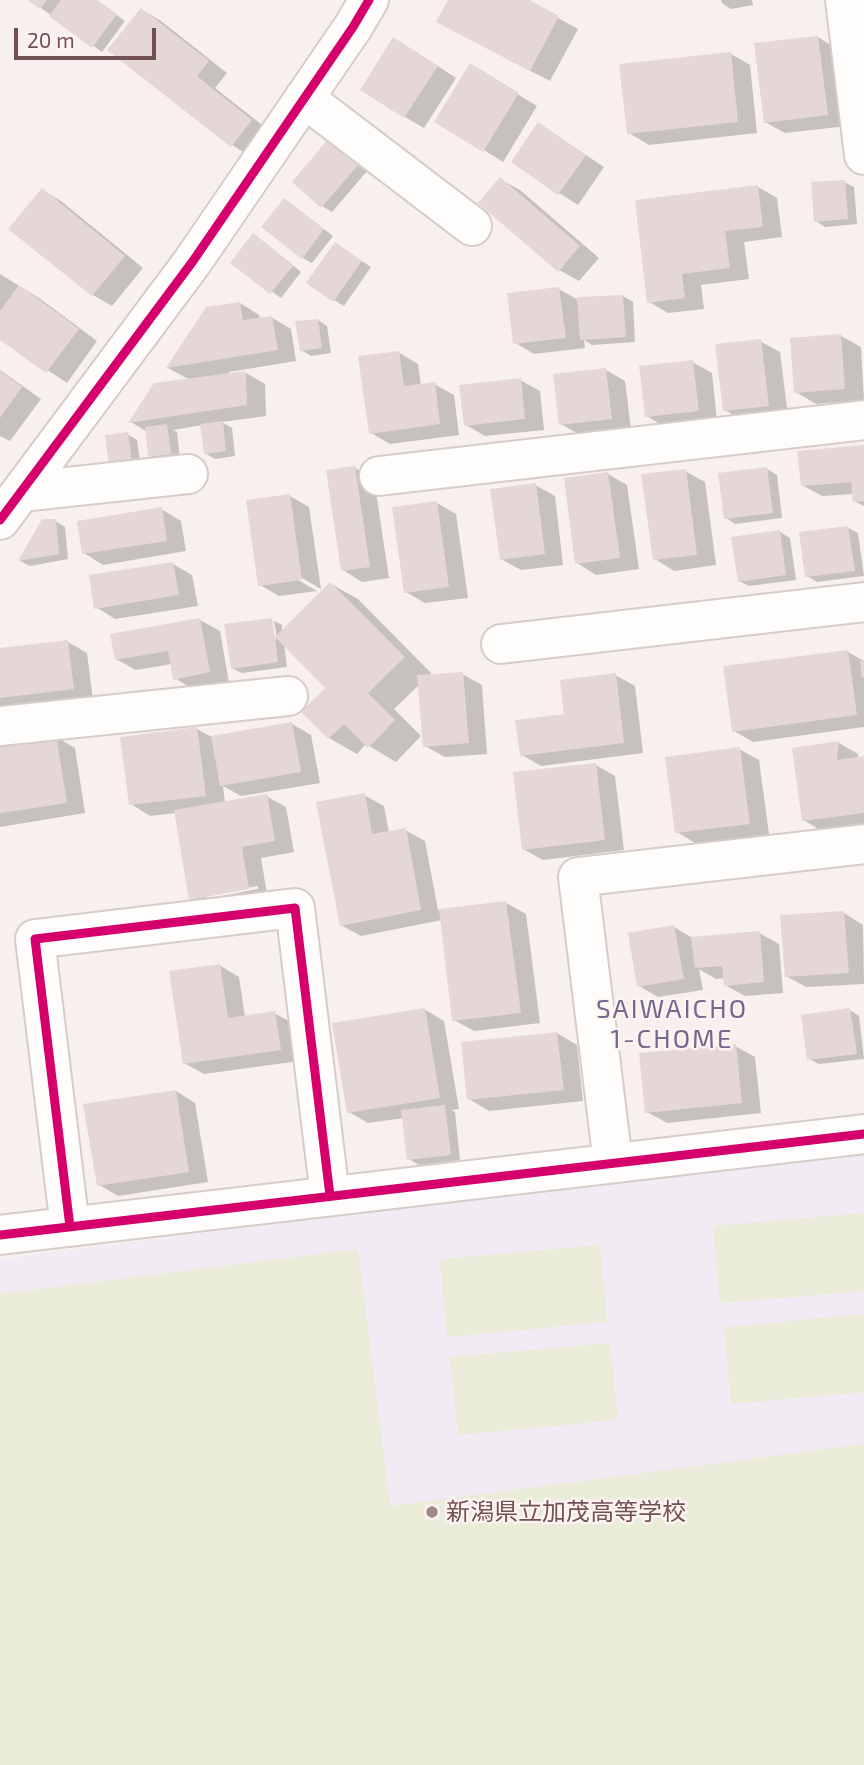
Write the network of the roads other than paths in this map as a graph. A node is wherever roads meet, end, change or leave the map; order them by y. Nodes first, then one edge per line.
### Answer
1 (369, 0) edge
2 (845, 0) edge
3 (304, 98) junction
4 (864, 155) edge
5 (472, 226) dead end
6 (864, 420) edge
7 (188, 474) dead end
8 (379, 476) dead end
9 (7, 506) edge
10 (864, 602) edge
11 (501, 644) dead end
12 (288, 696) dead end
13 (0, 726) edge
14 (864, 844) edge
15 (864, 1134) edge
16 (613, 1163) junction
17 (330, 1196) junction
18 (70, 1227) junction
19 (0, 1235) edge

1 - 3 street
2 - 4 street
3 - 5 street
3 - 9 street
6 - 8 street
7 - 9 street
10 - 11 street
12 - 13 street
14 - 16 street
15 - 16 street
16 - 17 street
17 - 18 street
17 - 18 street
18 - 19 street

